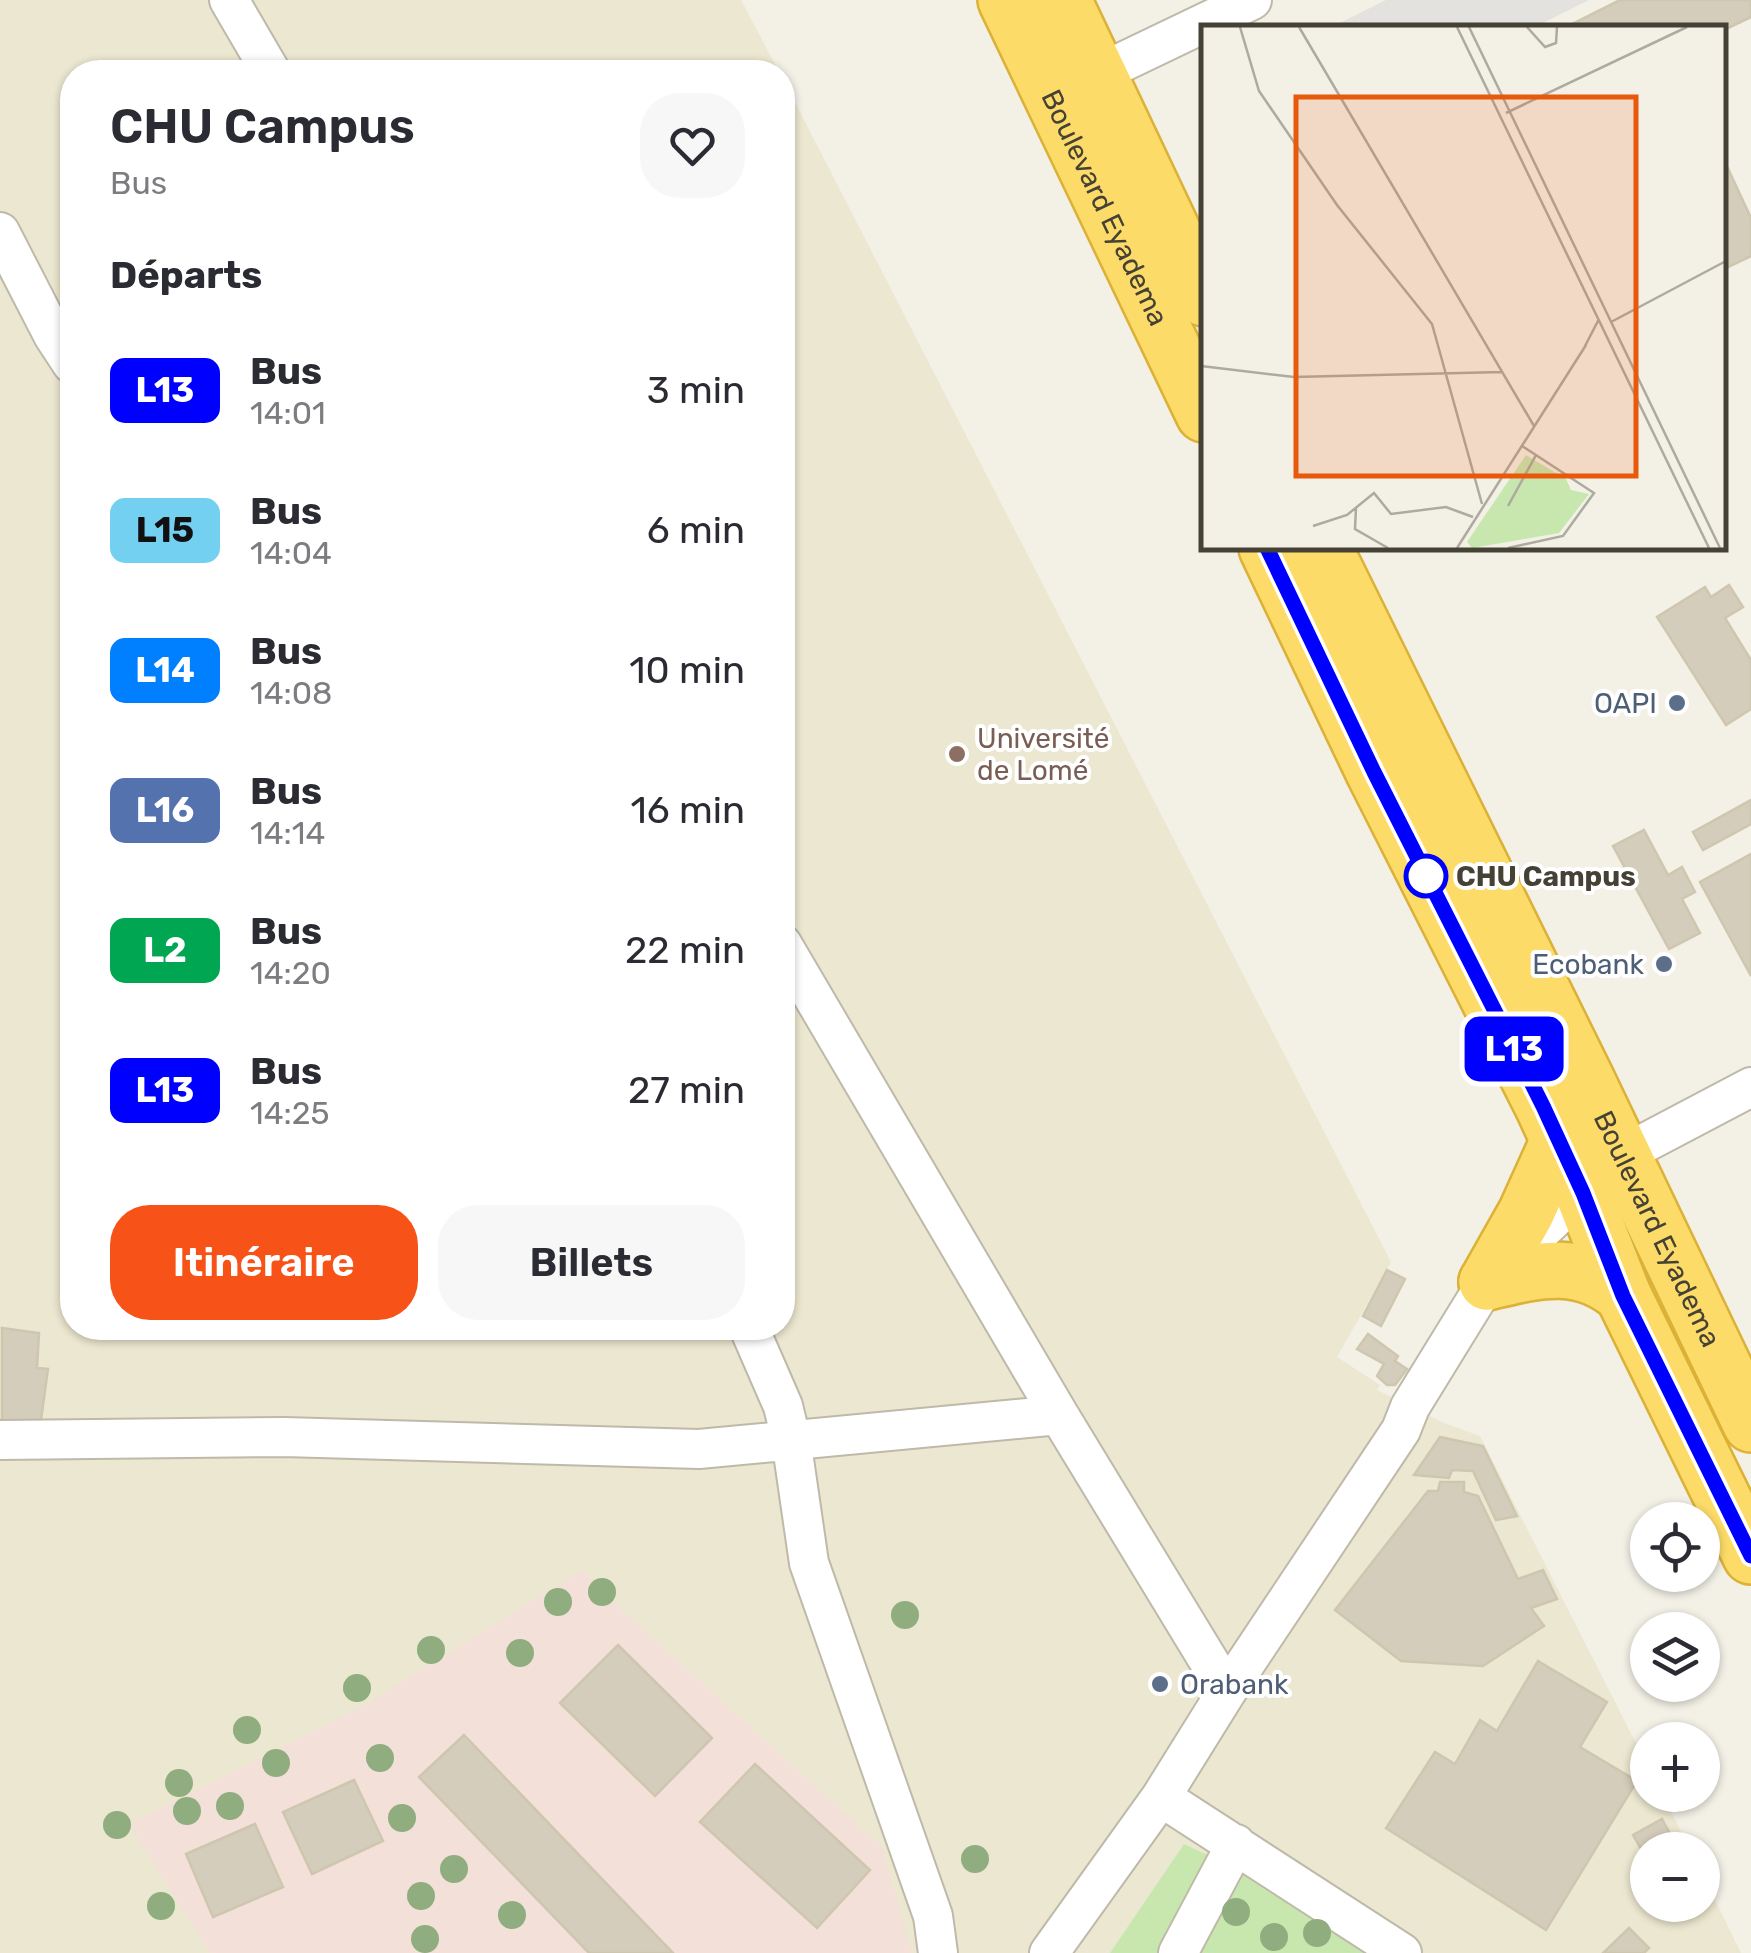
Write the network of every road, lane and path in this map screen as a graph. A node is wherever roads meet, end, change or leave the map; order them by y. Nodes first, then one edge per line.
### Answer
1 (229, 0) edge
2 (1006, 0) edge
3 (1062, 0) edge
4 (1252, 0) edge
5 (264, 60) edge
6 (1075, 84) junction
7 (0, 232) edge
8 (1201, 293) edge
9 (60, 346) edge
10 (1201, 406) edge
11 (1268, 550) edge
12 (1325, 550) edge
13 (795, 966) edge
14 (1751, 1087) edge
15 (1559, 1140) junction
16 (1622, 1155) junction
17 (1583, 1193) junction
18 (1487, 1282) junction
19 (1623, 1296) junction
20 (753, 1340) edge
21 (1058, 1415) junction
22 (1751, 1424) edge
23 (792, 1439) junction
24 (0, 1440) edge
25 (1751, 1556) edge
26 (1227, 1691) junction
27 (1161, 1797) junction
28 (1236, 1844) junction
29 (938, 1953) edge
30 (1048, 1953) edge
31 (1178, 1953) edge
32 (1402, 1953) edge

1 - 5 street
2 - 6 highway, Boulevard Eyadema
3 - 6 highway, Boulevard Eyadema
4 - 6 street
6 - 8 highway, Boulevard Eyadema
6 - 10 highway, Boulevard Eyadema
7 - 9 street
11 - 15 highway, Boulevard Eyadema
12 - 16 highway, Boulevard Eyadema
13 - 21 street
14 - 16 street
15 - 17 highway, Boulevard Eyadema
15 - 18 highway
16 - 17 street
16 - 22 highway, Boulevard Eyadema
17 - 18 street
17 - 19 highway, Boulevard Eyadema
18 - 19 highway
18 - 26 street
19 - 25 highway, Boulevard Eyadema
20 - 23 street
21 - 23 street
21 - 26 street
23 - 24 street
23 - 29 street
26 - 27 street
27 - 28 street
27 - 30 street
28 - 31 street
28 - 32 street

